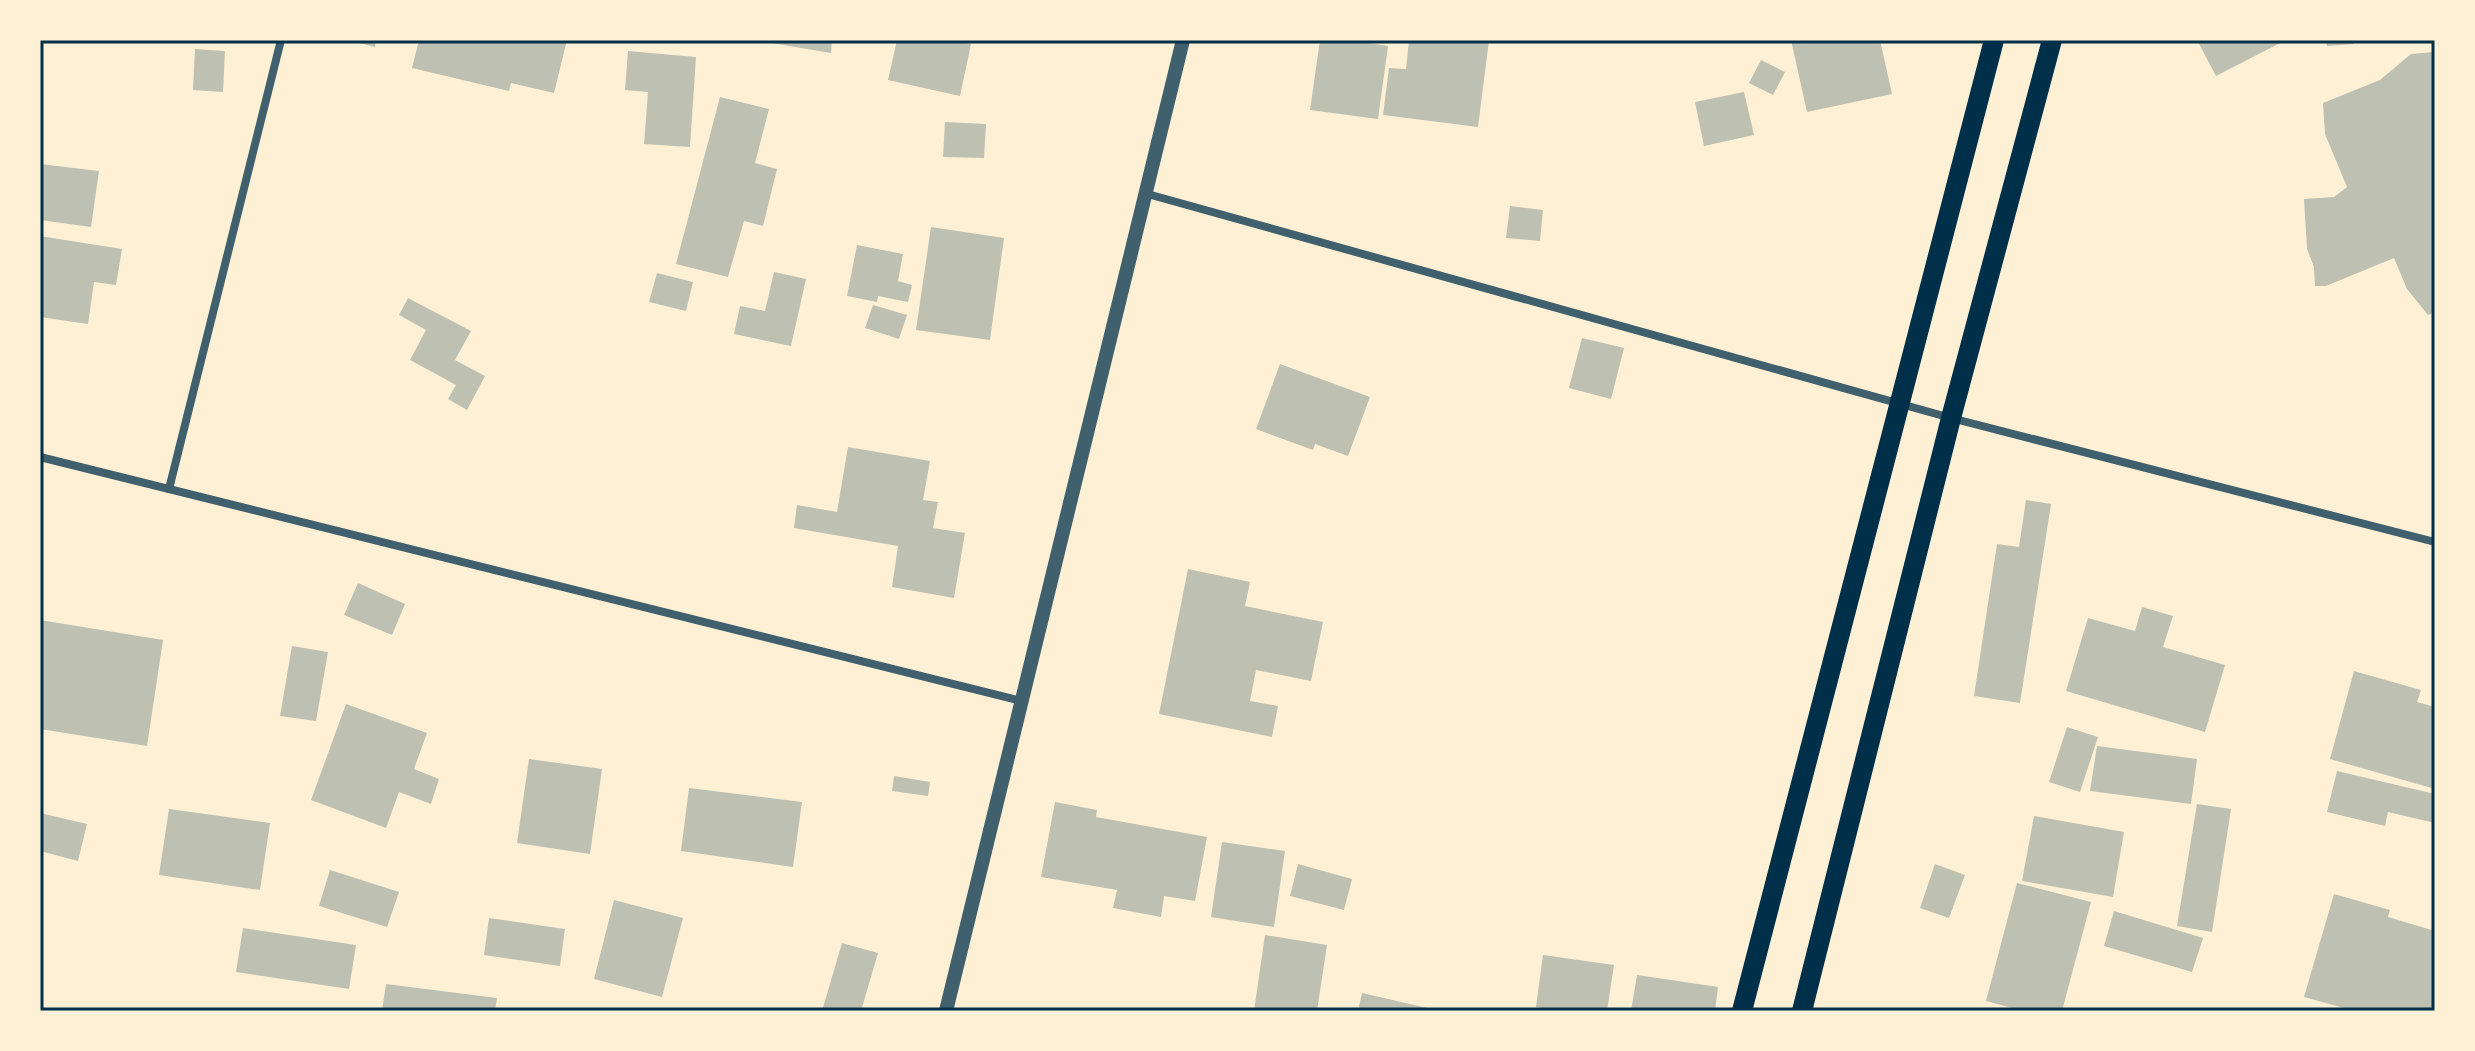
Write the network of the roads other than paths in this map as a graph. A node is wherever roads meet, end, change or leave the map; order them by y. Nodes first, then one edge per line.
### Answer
1 (281, 40) edge
2 (1183, 40) edge
3 (1994, 40) edge
4 (2052, 40) edge
5 (1144, 193) junction
6 (1901, 403) junction
7 (1951, 418) junction
8 (40, 457) edge
9 (169, 489) junction
10 (2435, 542) edge
11 (1022, 701) junction
12 (946, 1011) edge
13 (1742, 1011) edge
14 (1802, 1011) edge

1 - 9 street
2 - 5 street
3 - 6 main road
4 - 7 main road
5 - 6 street
5 - 11 street
6 - 7 street
6 - 13 main road
7 - 10 street
7 - 14 main road
8 - 9 street
9 - 11 street
11 - 12 street

